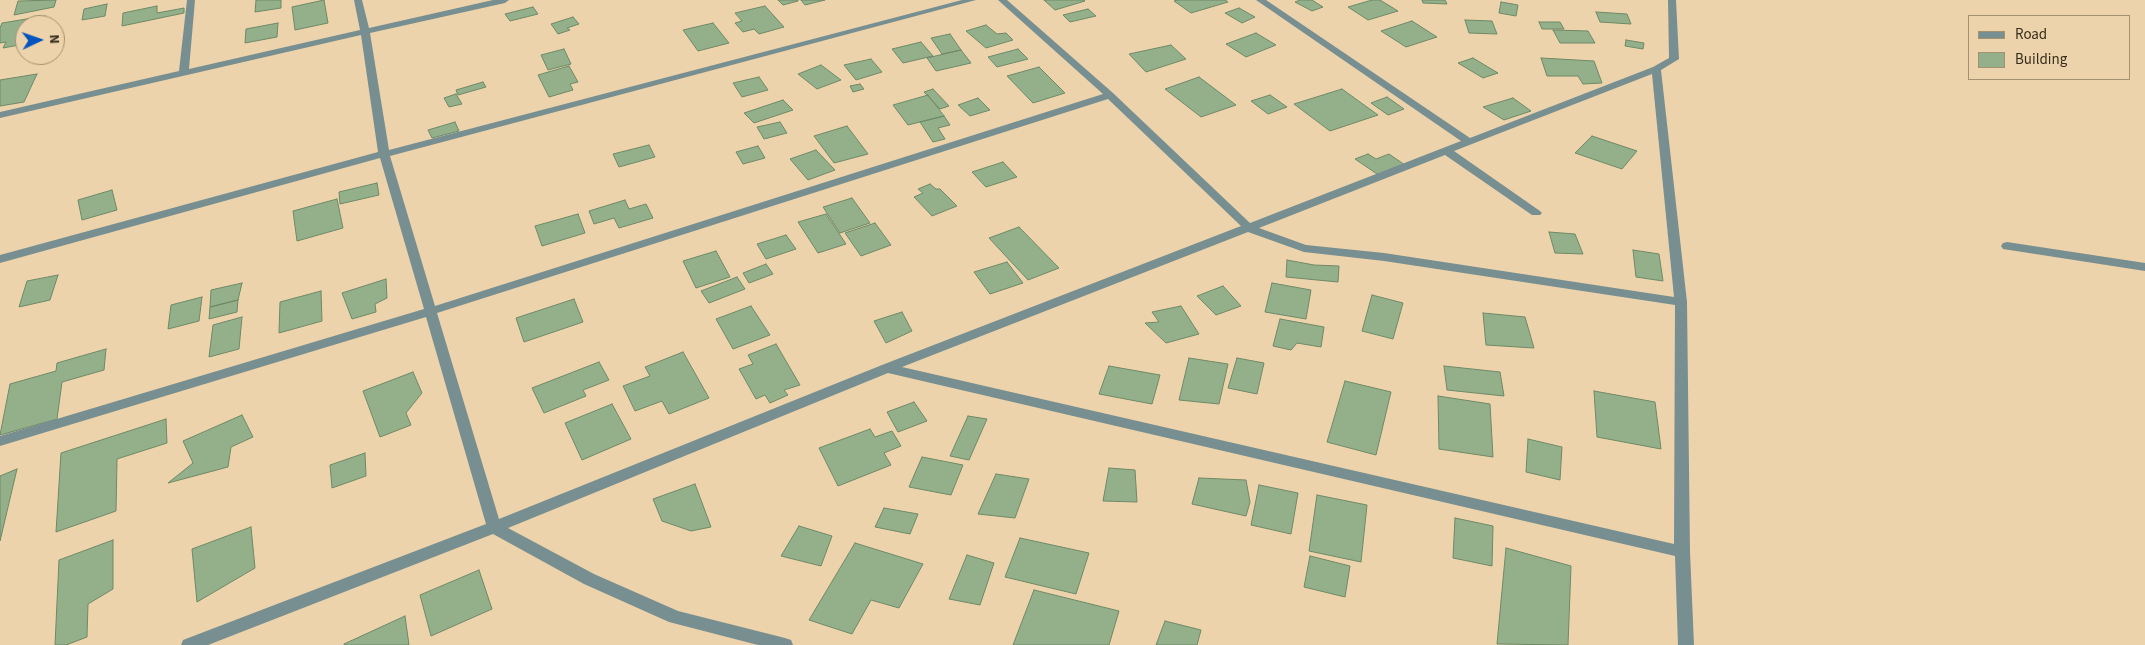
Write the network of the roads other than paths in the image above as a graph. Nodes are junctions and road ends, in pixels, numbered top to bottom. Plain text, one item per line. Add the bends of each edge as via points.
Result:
1 (191, 0) edge
2 (358, 0) edge
3 (505, 0) edge
4 (972, 0) edge
5 (1002, 0) edge
6 (1260, 0) edge
7 (1672, 0) edge
8 (365, 30) junction
9 (1656, 69) junction
10 (184, 72) junction
11 (1110, 95) junction
12 (0, 115) edge
13 (1468, 141) junction
14 (1447, 151) junction
15 (384, 154) junction
16 (1536, 213) dead end
17 (1249, 228) junction
18 (2006, 246) dead end
19 (0, 259) edge
20 (2145, 267) edge
21 (1681, 302) junction
22 (431, 311) junction
23 (887, 368) junction
24 (0, 441) edge
25 (494, 527) junction
26 (1682, 552) junction
27 (189, 645) edge
28 (785, 645) edge
29 (1686, 645) edge

1 - 10 street
2 - 8 street
3 - 8 street
4 - 15 street
5 - 11 street
6 - 13 street
7 - 9 street via 1674,59
8 - 10 street
8 - 15 street
9 - 13 street
9 - 21 street
10 - 12 street
11 - 17 street
11 - 22 street
13 - 14 street
14 - 16 street
14 - 17 street
15 - 19 street
15 - 22 street
17 - 21 street via 1304,248
17 - 23 street
18 - 20 street
21 - 26 street
22 - 24 street
22 - 25 street
23 - 25 street
23 - 26 street
25 - 27 street
25 - 28 street via 589,579 675,617
26 - 29 street

